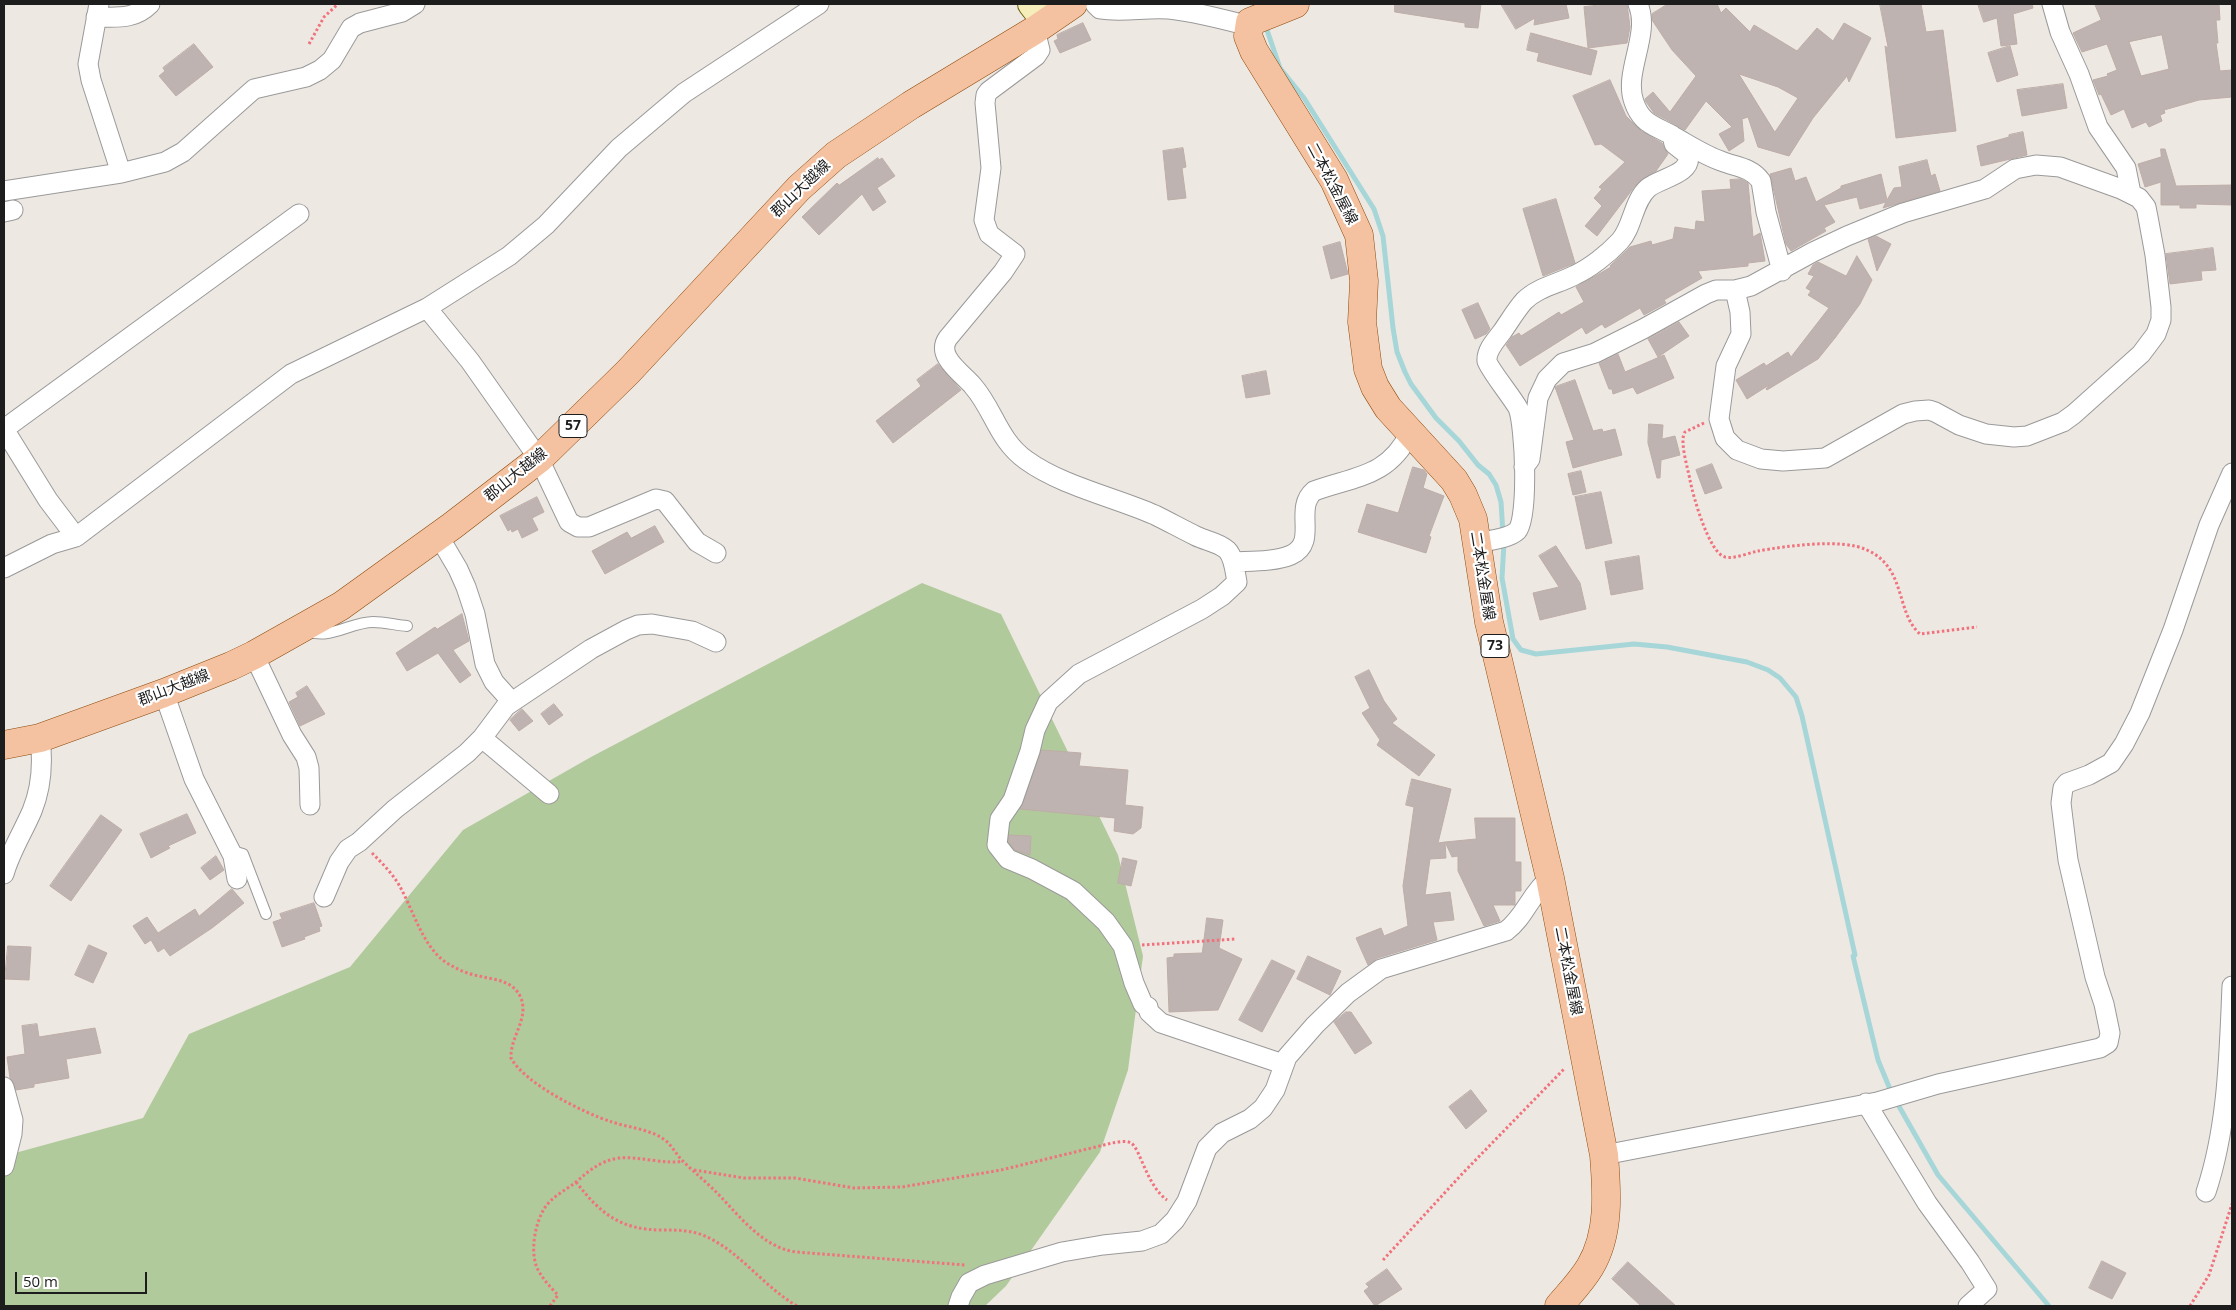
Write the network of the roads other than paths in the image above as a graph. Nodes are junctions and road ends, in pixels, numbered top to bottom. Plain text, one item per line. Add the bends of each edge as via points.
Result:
1 (150, 4) edge
2 (415, 4) edge
3 (819, 4) edge
4 (1073, 4) edge
5 (1095, 4) edge
6 (1295, 4) edge
7 (1638, 4) edge
8 (2052, 4) edge
9 (97, 10) edge
10 (1037, 19) edge
11 (1249, 26) junction
12 (1672, 135) junction
13 (121, 173) junction
14 (4, 191) edge
15 (2130, 193) junction
16 (299, 214) dead end
17 (1782, 271) junction
18 (1735, 290) junction
19 (426, 308) junction
20 (4, 429) edge
21 (1410, 433) junction
22 (539, 459) junction
23 (1524, 467) junction
24 (2232, 473) edge
25 (438, 535) junction
26 (76, 537) junction
27 (1478, 544) junction
28 (716, 554) dead end
29 (1233, 562) junction
30 (4, 568) edge
31 (408, 626) dead end
32 (301, 628) junction
33 (716, 642) dead end
34 (254, 655) junction
35 (164, 693) junction
36 (512, 702) junction
37 (40, 738) junction
38 (482, 738) junction
39 (4, 745) edge
40 (550, 794) dead end
41 (310, 804) dead end
42 (230, 850) junction
43 (4, 874) edge
44 (1550, 878) junction
45 (237, 879) dead end
46 (324, 897) dead end
47 (266, 914) dead end
48 (2232, 986) edge
49 (1283, 1064) junction
50 (4, 1087) edge
51 (1866, 1103) junction
52 (1604, 1155) junction
53 (4, 1166) edge
54 (2206, 1192) dead end
55 (958, 1306) edge
56 (1559, 1306) edge
57 (1968, 1306) edge

1 - 9 street via 136,15 125,18
2 - 13 street via 402,12 351,28 332,60 320,70 306,77 254,89 184,152 165,162
3 - 19 street via 684,93 619,148 546,225 509,256
4 - 10 main road, 郡山大越線 / 57
5 - 11 street via 1100,9 1119,12 1169,10
6 - 11 main road via 1250,22
7 - 12 street via 1642,16 1632,87 1634,102 1644,120
8 - 15 street via 2098,127 2126,168
9 - 13 street via 88,64
10 - 22 main road, 郡山大越線 / 57 via 836,155 799,188 628,372
10 - 29 street via 1040,50 989,91 984,103 991,168 984,220 989,234 1015,254 943,345 944,355 975,388 1002,437 1025,460 1219,544 1228,550
11 - 21 main road, 二本松金屋線 / 73 via 1248,36 1254,51 1334,180 1358,235 1364,281 1362,322 1368,369 1388,408
12 - 17 street via 1721,161 1750,170 1758,177
12 - 23 street via 1674,144 1688,154 1687,165 1646,191 1620,240 1609,250 1576,275 1548,286 1524,301 1488,352 1487,363 1518,408
13 - 14 street
15 - 17 street via 2060,167 2026,166 2006,174 1980,191 1875,223 1813,252
15 - 18 street via 2146,207 2160,296 2159,329 2141,354 2074,414 2028,436 1996,436 1959,425 1935,412 1915,410 1825,458 1803,461 1761,459 1745,454 1729,445 1719,419 1726,366 1741,334
16 - 20 street
17 - 18 street
18 - 23 street via 1711,292 1595,353 1559,366 1538,398 1530,459
19 - 22 street via 470,361
19 - 26 street via 290,374
20 - 26 street via 48,500
21 - 27 main road, 二本松金屋線 / 73 via 1454,480 1473,518
21 - 29 street via 1402,450 1390,461 1364,476 1307,497 1304,512 1306,531 1299,550 1290,556
22 - 25 main road, 郡山大越線 / 57
22 - 28 street via 569,522 574,525 589,527 656,499 665,500 697,542
23 - 27 street via 1525,501 1521,526 1512,534
24 - 51 street via 2209,525 2140,713 2124,744 2110,763 2063,788 2061,803 2068,860 2104,1004 2110,1033 2108,1043 2100,1048
25 - 32 main road, 郡山大越線 / 57 via 341,606
25 - 36 street via 466,587 485,664 494,682
26 - 30 street via 52,544
27 - 44 main road, 二本松金屋線 / 73 via 1489,622
29 - 49 street via 1237,582 1222,596 1079,674 1048,702 1035,730 1013,800 1000,819 997,845 1008,859 1073,891 1106,922 1123,946 1143,1004 1162,1023
31 - 32 lane via 371,622 316,634
32 - 34 main road, 郡山大越線 / 57
33 - 36 street via 675,626 638,625 591,649
34 - 35 main road, 郡山大越線 / 57
34 - 41 street via 306,757
35 - 37 main road, 郡山大越線 / 57
35 - 42 street via 194,779
36 - 38 street
37 - 39 main road, 郡山大越線 / 57
37 - 43 street via 42,767 36,799
38 - 40 street
38 - 46 street via 348,849
42 - 45 street
42 - 47 lane via 243,854
44 - 49 street via 1539,887 1520,917 1506,931 1373,974 1315,1025
44 - 52 main road, 二本松金屋線 / 73
48 - 54 street via 2228,1083 2214,1170
49 - 55 street via 1275,1090 1263,1108 1217,1137 1207,1148 1182,1210 1168,1227 1150,1239 1073,1249 995,1272 969,1283
50 - 53 street via 13,1120
51 - 52 street
51 - 57 street via 1926,1203 1986,1289
52 - 56 main road, 二本松金屋線 / 73 via 1607,1190 1600,1244 1591,1266

